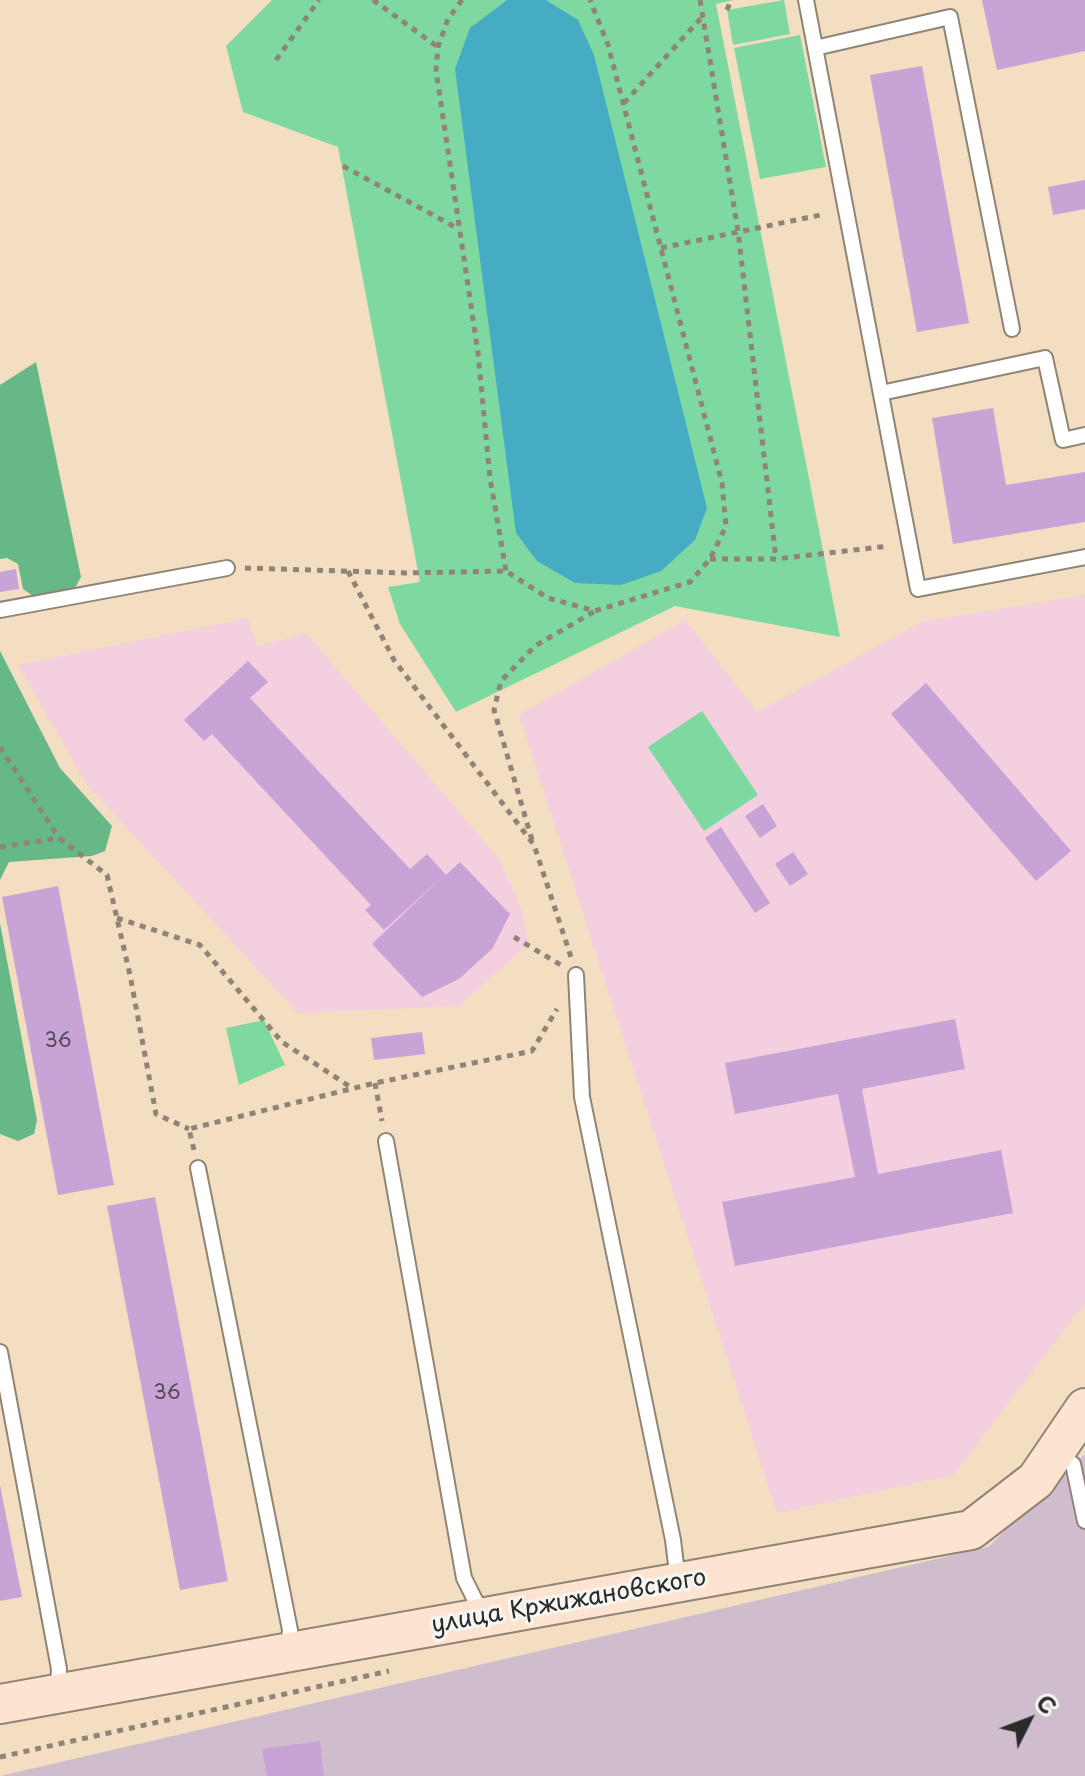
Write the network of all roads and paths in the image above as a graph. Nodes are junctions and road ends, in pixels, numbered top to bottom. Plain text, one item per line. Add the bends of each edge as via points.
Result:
1 (319, 0) edge
2 (373, 0) edge
3 (462, 0) edge
4 (590, 0) edge
5 (700, 0) edge
6 (731, 0) edge
7 (806, 0) edge
8 (947, 0) edge
9 (727, 10) dead end
10 (703, 16) junction
11 (950, 17) junction
12 (438, 47) junction
13 (815, 48) junction
14 (276, 60) dead end
15 (624, 104) junction
16 (343, 166) dead end
17 (846, 210) junction
18 (457, 228) junction
19 (738, 231) junction
20 (661, 248) junction
21 (1012, 329) dead end
22 (881, 393) junction
23 (1085, 435) edge
24 (909, 543) junction
25 (1085, 557) edge
26 (710, 559) junction
27 (776, 559) junction
28 (227, 568) joint
29 (348, 570) junction
30 (506, 571) junction
31 (0, 610) edge
32 (595, 611) junction
33 (0, 747) edge
34 (59, 838) junction
35 (534, 845) junction
36 (0, 847) edge
37 (117, 918) junction
38 (514, 937) dead end
39 (576, 975) junction
40 (375, 1083) junction
41 (353, 1089) junction
42 (189, 1129) junction
43 (386, 1141) joint
44 (198, 1168) joint
45 (0, 1352) edge
46 (1085, 1408) edge
47 (1055, 1454) junction
48 (1085, 1521) edge
49 (678, 1582) junction
50 (477, 1619) junction
51 (287, 1653) junction
52 (57, 1694) junction
53 (0, 1704) edge

1 - 14 path
2 - 12 path
3 - 12 path
4 - 15 path
5 - 10 path
6 - 9 path
7 - 13 lane
8 - 11 lane
10 - 15 path
10 - 19 path
11 - 13 lane
11 - 21 lane
12 - 18 path via 436,70
13 - 17 lane
15 - 20 path
16 - 18 path
17 - 19 path
17 - 22 lane
18 - 30 path
19 - 20 path
19 - 27 path
20 - 26 path via 722,483 726,526
22 - 23 lane via 1045,358 1063,440
22 - 24 lane
24 - 25 lane via 918,589
24 - 27 path
26 - 27 path
26 - 32 path via 690,582
28 - 29 path
28 - 31 lane
29 - 30 path
29 - 35 path via 394,660
30 - 32 path via 548,598
32 - 35 path via 535,646 501,681 494,710
33 - 34 path
34 - 36 path
34 - 37 path via 107,875
35 - 39 path
37 - 41 path via 200,945 282,1042
37 - 42 path via 156,1114
38 - 39 path
39 - 40 path via 532,1051
39 - 49 lane via 582,1097
40 - 41 path
40 - 43 path
41 - 42 path
42 - 44 path
43 - 50 lane via 464,1578 476,1602
44 - 51 lane via 290,1630
45 - 52 lane via 59,1669
46 - 47 street, улица Кржижановского
47 - 48 lane via 1073,1464
47 - 49 street, улица Кржижановского via 1036,1480 971,1530
49 - 50 street, улица Кржижановского
50 - 51 street, улица Кржижановского
51 - 52 street, улица Кржижановского
52 - 53 street, улица Кржижановского

